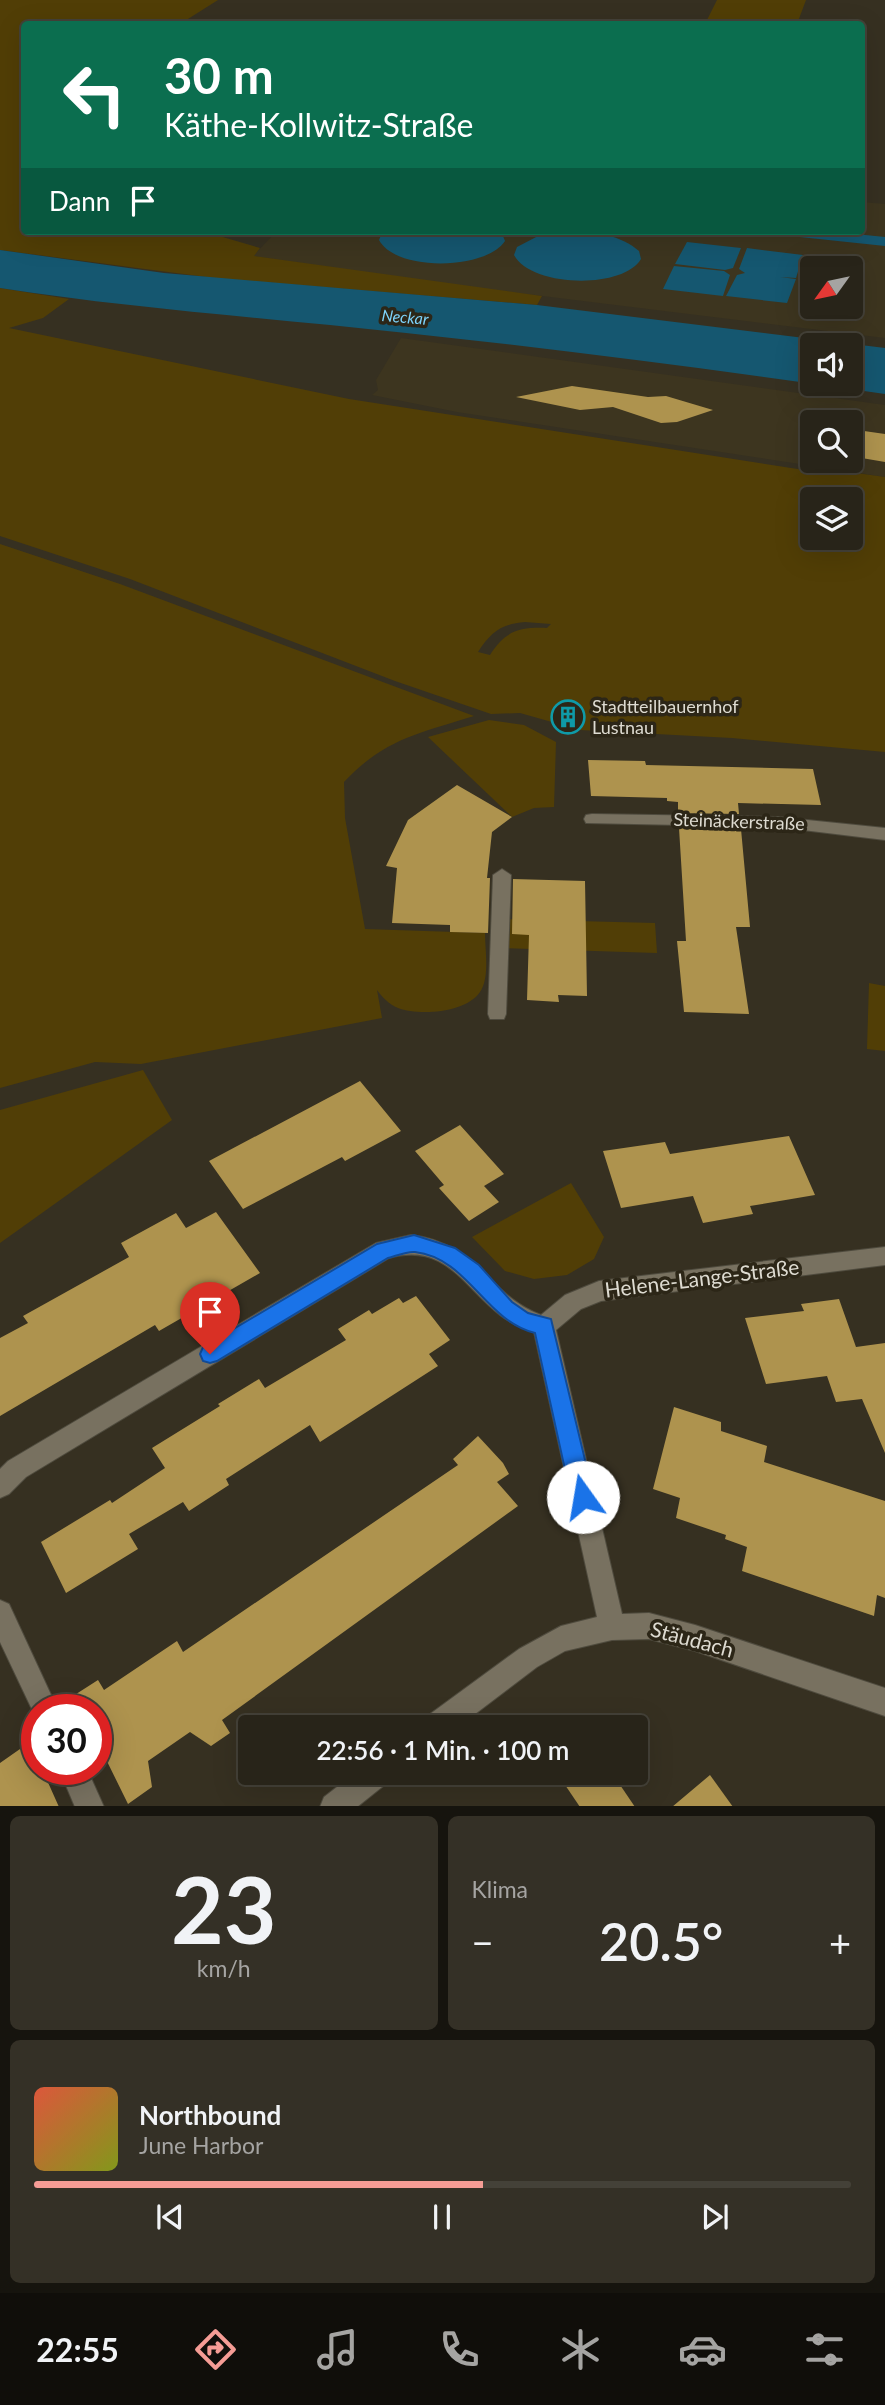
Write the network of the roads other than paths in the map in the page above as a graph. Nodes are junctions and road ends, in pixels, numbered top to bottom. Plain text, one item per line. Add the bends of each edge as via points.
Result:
1 (592, 820) dead end
2 (885, 834) edge
3 (502, 875) dead end
4 (497, 1014) dead end
5 (885, 1256) edge
6 (544, 1326) junction
7 (0, 1486) edge
8 (0, 1613) edge
9 (612, 1627) junction
10 (38, 1694) edge
11 (885, 1702) edge
12 (452, 1715) edge
13 (80, 1785) edge
14 (362, 1785) edge
15 (90, 1806) edge
16 (335, 1806) edge

1 - 2 street, Steinäckerstraße via 764,821
3 - 4 street
5 - 6 street, Helene-Lange-Straße via 599,1291 573,1302
6 - 7 street via 523,1321 505,1308 448,1254 414,1244 384,1250 17,1469
6 - 9 street
8 - 10 street
9 - 11 street, Stäudach via 649,1626 683,1635
9 - 12 street, Stäudach via 561,1639
13 - 15 street
14 - 16 street

